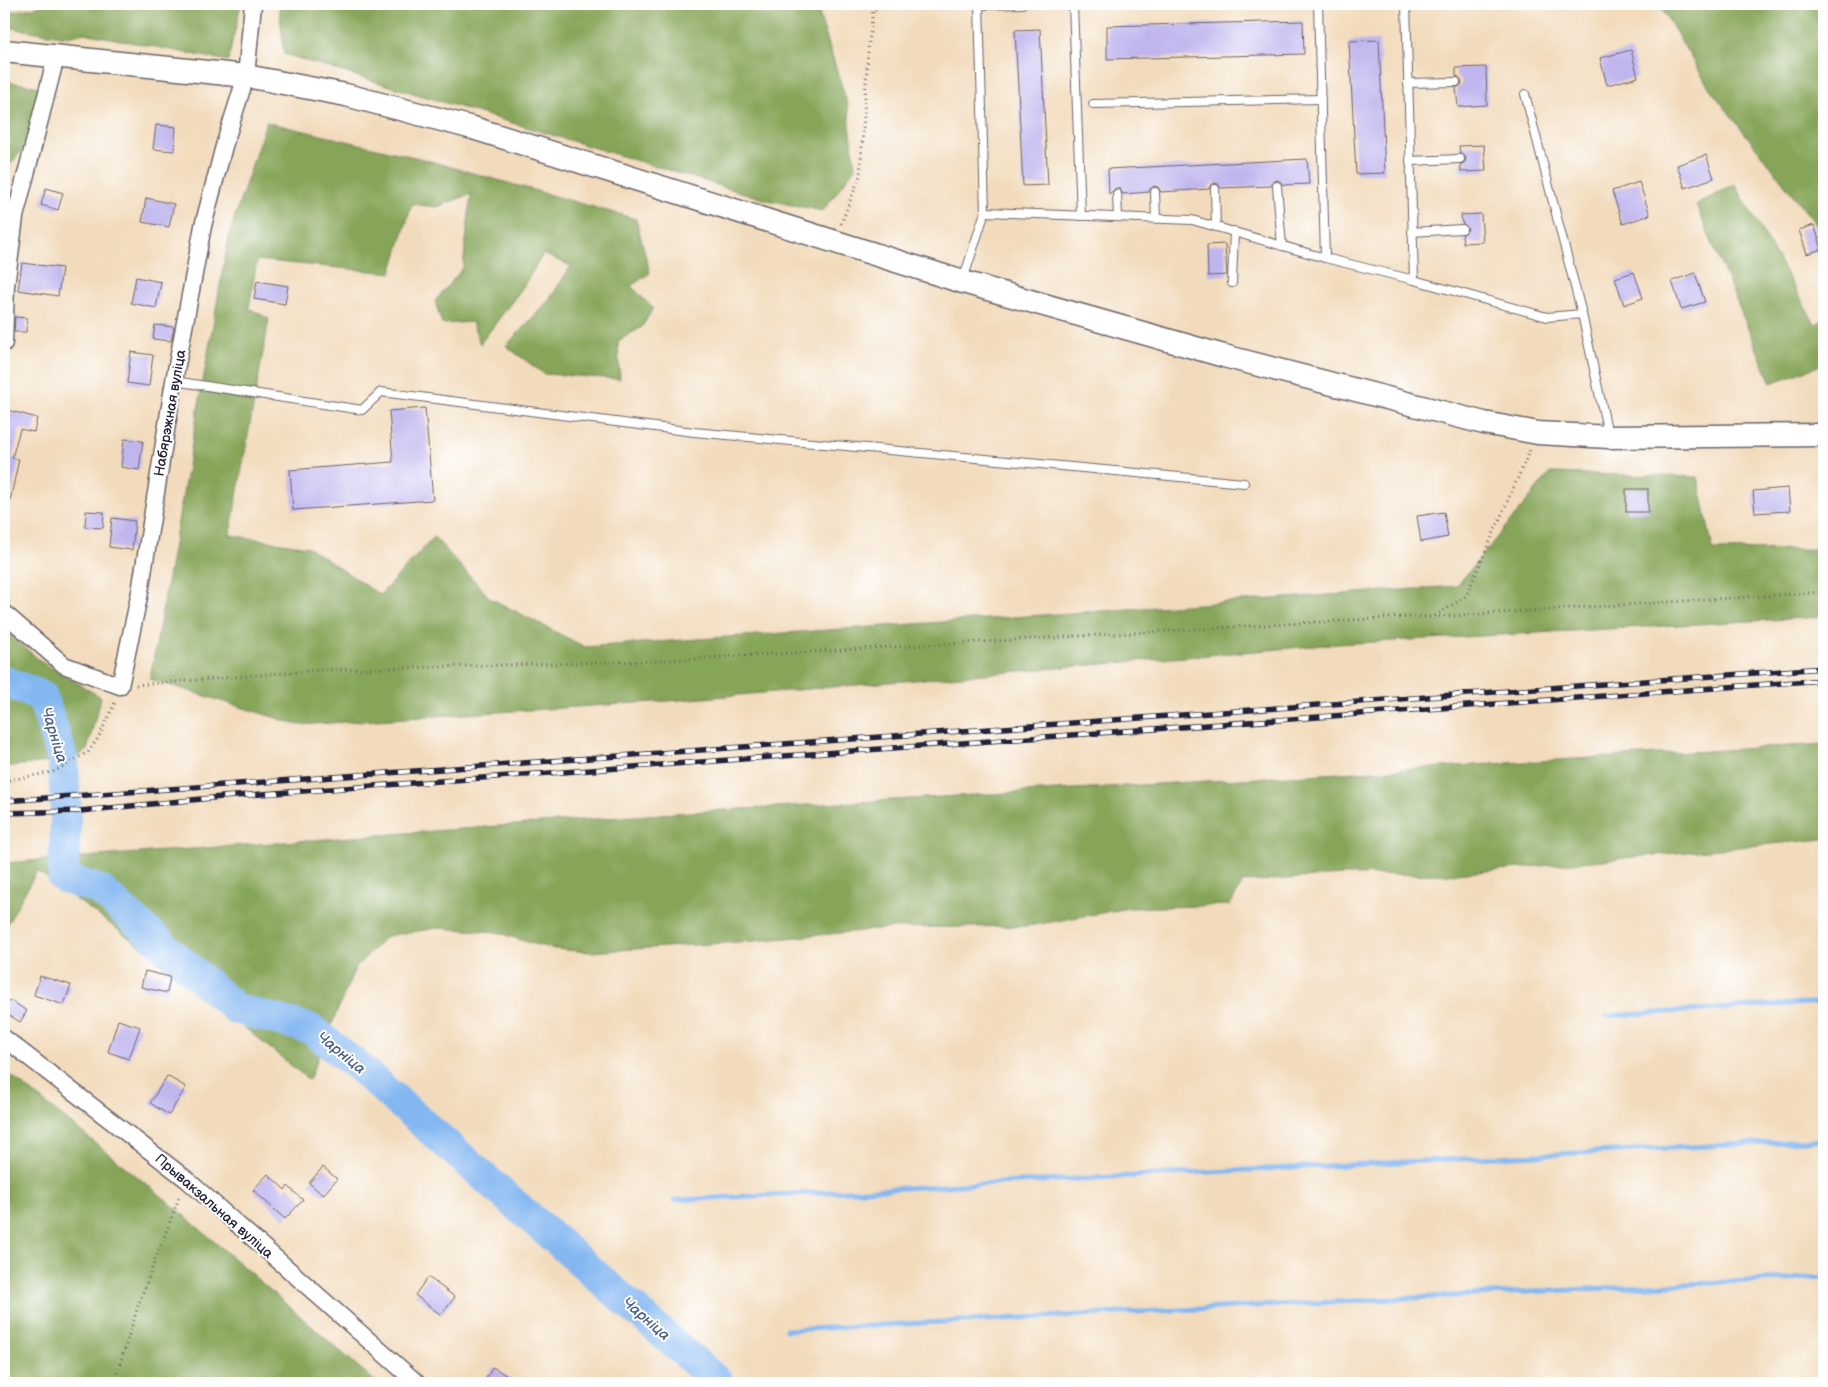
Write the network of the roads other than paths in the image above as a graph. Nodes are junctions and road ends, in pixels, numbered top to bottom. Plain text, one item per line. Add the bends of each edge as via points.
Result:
1 (254, 4) edge
2 (1022, 4) edge
3 (1073, 4) edge
4 (1318, 4) edge
5 (1406, 4) edge
6 (4, 51) edge
7 (56, 57) junction
8 (246, 76) junction
9 (1456, 82) dead end
10 (1408, 83) junction
11 (1525, 94) dead end
12 (1321, 99) junction
13 (1093, 104) dead end
14 (1460, 159) dead end
15 (1410, 161) junction
16 (1278, 186) dead end
17 (1215, 189) dead end
18 (1155, 192) dead end
19 (1117, 194) dead end
20 (985, 212) junction
21 (1081, 216) junction
22 (1118, 217) junction
23 (1156, 219) junction
24 (1216, 226) junction
25 (1462, 229) dead end
26 (1234, 231) junction
27 (1412, 232) junction
28 (1282, 246) junction
29 (1325, 258) junction
30 (1414, 280) junction
31 (962, 282) junction
32 (1232, 283) dead end
33 (1582, 314) junction
34 (4, 344) edge
35 (174, 381) junction
36 (1824, 435) edge
37 (1609, 437) junction
38 (1244, 483) dead end
39 (4, 613) edge
40 (4, 1038) edge
41 (417, 1383) edge

1 - 8 street, Набярэжная вуліца
2 - 20 lane via 978,5
3 - 21 lane
4 - 12 lane
5 - 10 lane
6 - 7 street
7 - 8 street
7 - 34 street via 15,216 6,286
8 - 31 street via 346,95 473,128
8 - 35 street, Набярэжная вуліца via 203,226
9 - 10 lane
10 - 15 lane
11 - 33 lane
12 - 13 lane
12 - 29 lane
14 - 15 lane
15 - 27 lane
16 - 28 lane
17 - 24 lane
18 - 23 lane
19 - 22 lane
20 - 21 lane
20 - 31 lane
21 - 22 lane
22 - 23 lane
23 - 24 lane via 1192,220
24 - 26 lane
25 - 27 lane
26 - 28 lane
26 - 32 lane
27 - 30 lane
28 - 29 lane
29 - 30 lane
30 - 33 lane via 1547,317
31 - 37 street via 1224,356 1484,423 1538,434
33 - 37 lane
35 - 38 lane via 362,410 381,392 694,432
35 - 39 street, Набярэжная вуліца via 140,592 120,686 64,665
36 - 37 street
40 - 41 street, Прывакзальная вуліца via 186,1179

